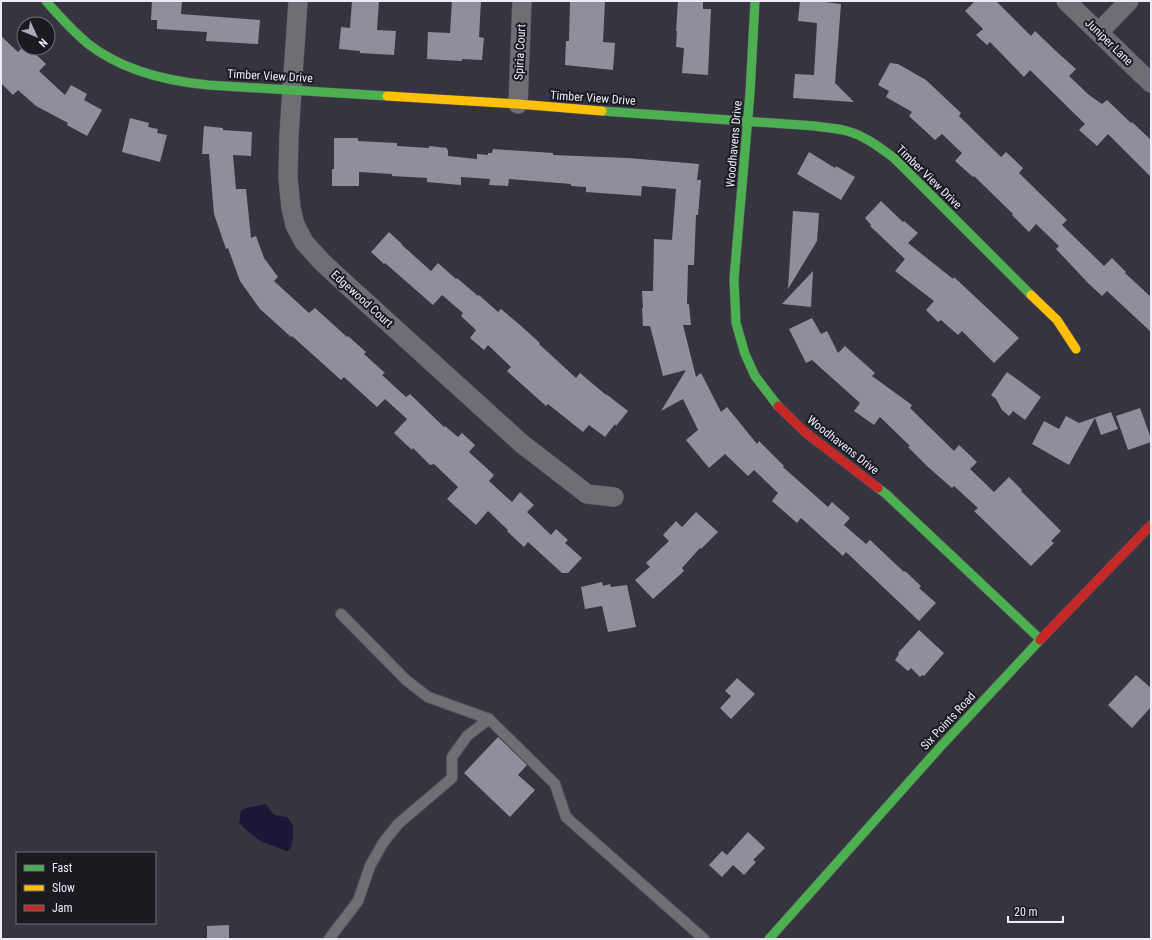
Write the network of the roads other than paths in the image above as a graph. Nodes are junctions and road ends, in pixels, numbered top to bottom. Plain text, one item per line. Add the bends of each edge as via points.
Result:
1 (46, 1) edge
2 (298, 1) edge
3 (522, 1) edge
4 (756, 1) edge
5 (1066, 1) edge
6 (1129, 1) edge
7 (1099, 32) junction
8 (1151, 83) edge
9 (292, 90) junction
10 (518, 104) junction
11 (747, 121) junction
12 (1076, 349) dead end
13 (614, 497) dead end
14 (1151, 525) edge
15 (341, 614) dead end
16 (1040, 639) junction
17 (489, 720) junction
18 (329, 939) edge
19 (704, 939) edge
20 (769, 939) edge

1 - 9 street, Timber View Drive via 77,34 99,51 136,70 184,82
2 - 9 street, Edgewood Court
3 - 10 street, Spiria Court
4 - 11 street, Woodhavens Drive
5 - 7 street, Juniper Lane
6 - 7 street
7 - 8 street, Juniper Lane
9 - 10 street, Timber View Drive
9 - 13 street, Edgewood Court via 288,178 291,208 304,242 322,262 521,443 587,494
10 - 11 street, Timber View Drive
11 - 12 street, Timber View Drive via 815,126 846,132 870,141 894,158 1057,320
11 - 16 street, Woodhavens Drive via 734,279 736,323 745,354 756,376 780,408 806,433 886,494
14 - 16 street, Six Points Road
15 - 17 lane via 406,680 428,697
16 - 20 street, Six Points Road
17 - 18 lane via 468,736 452,757 452,778 398,824 383,843 370,866 358,901
17 - 19 lane via 556,784 566,817

